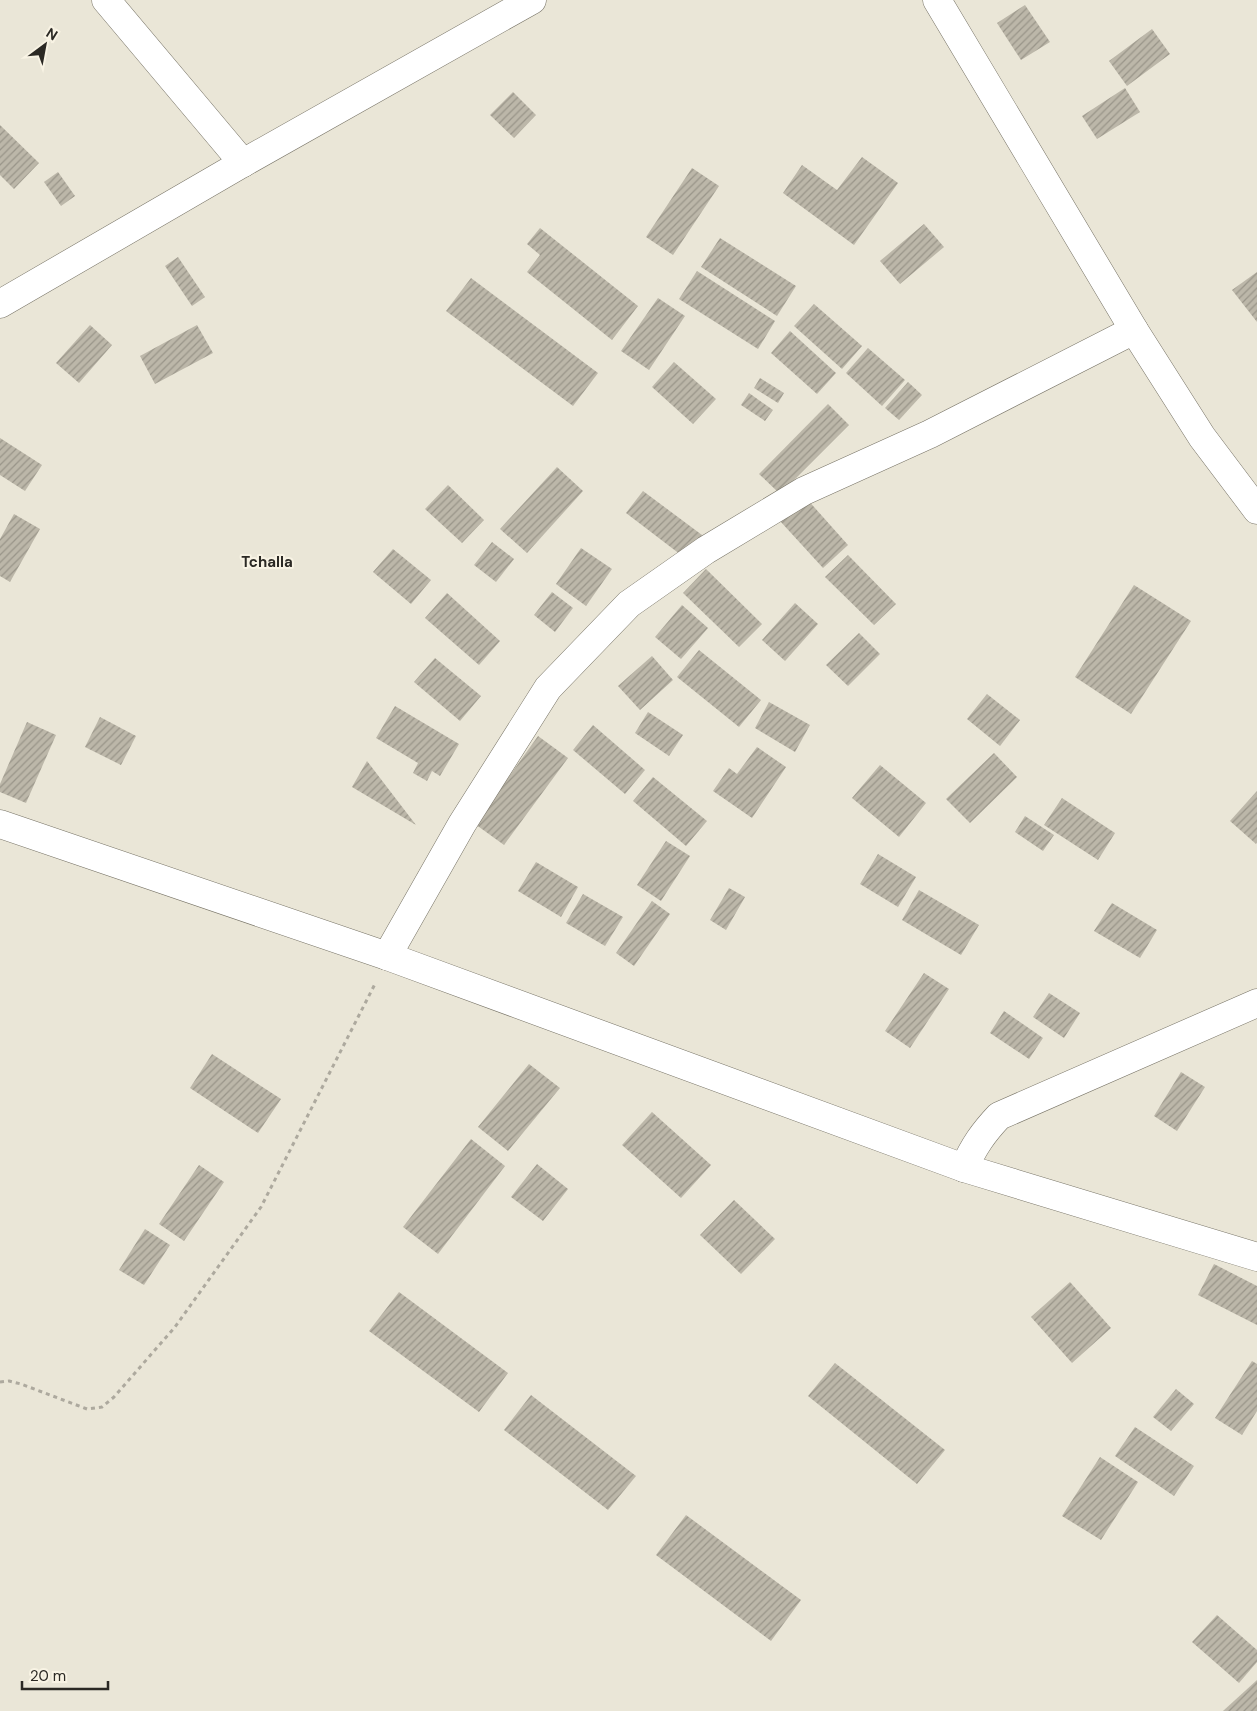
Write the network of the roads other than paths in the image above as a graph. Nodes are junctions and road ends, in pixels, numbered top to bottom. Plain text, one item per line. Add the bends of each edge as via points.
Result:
1 (106, 0) edge
2 (532, 0) edge
3 (937, 0) edge
4 (243, 162) junction
5 (0, 304) edge
6 (1134, 330) junction
7 (1257, 510) edge
8 (0, 824) edge
9 (387, 956) junction
10 (1257, 1003) edge
11 (964, 1168) junction
12 (1257, 1257) edge

1 - 4 street
2 - 4 street
3 - 6 street
4 - 5 street
6 - 7 street via 1202,437
6 - 9 street via 930,434 804,492 706,550 629,604 548,688 462,824
8 - 9 street
9 - 11 street
10 - 11 street via 1000,1116 984,1132
11 - 12 street

